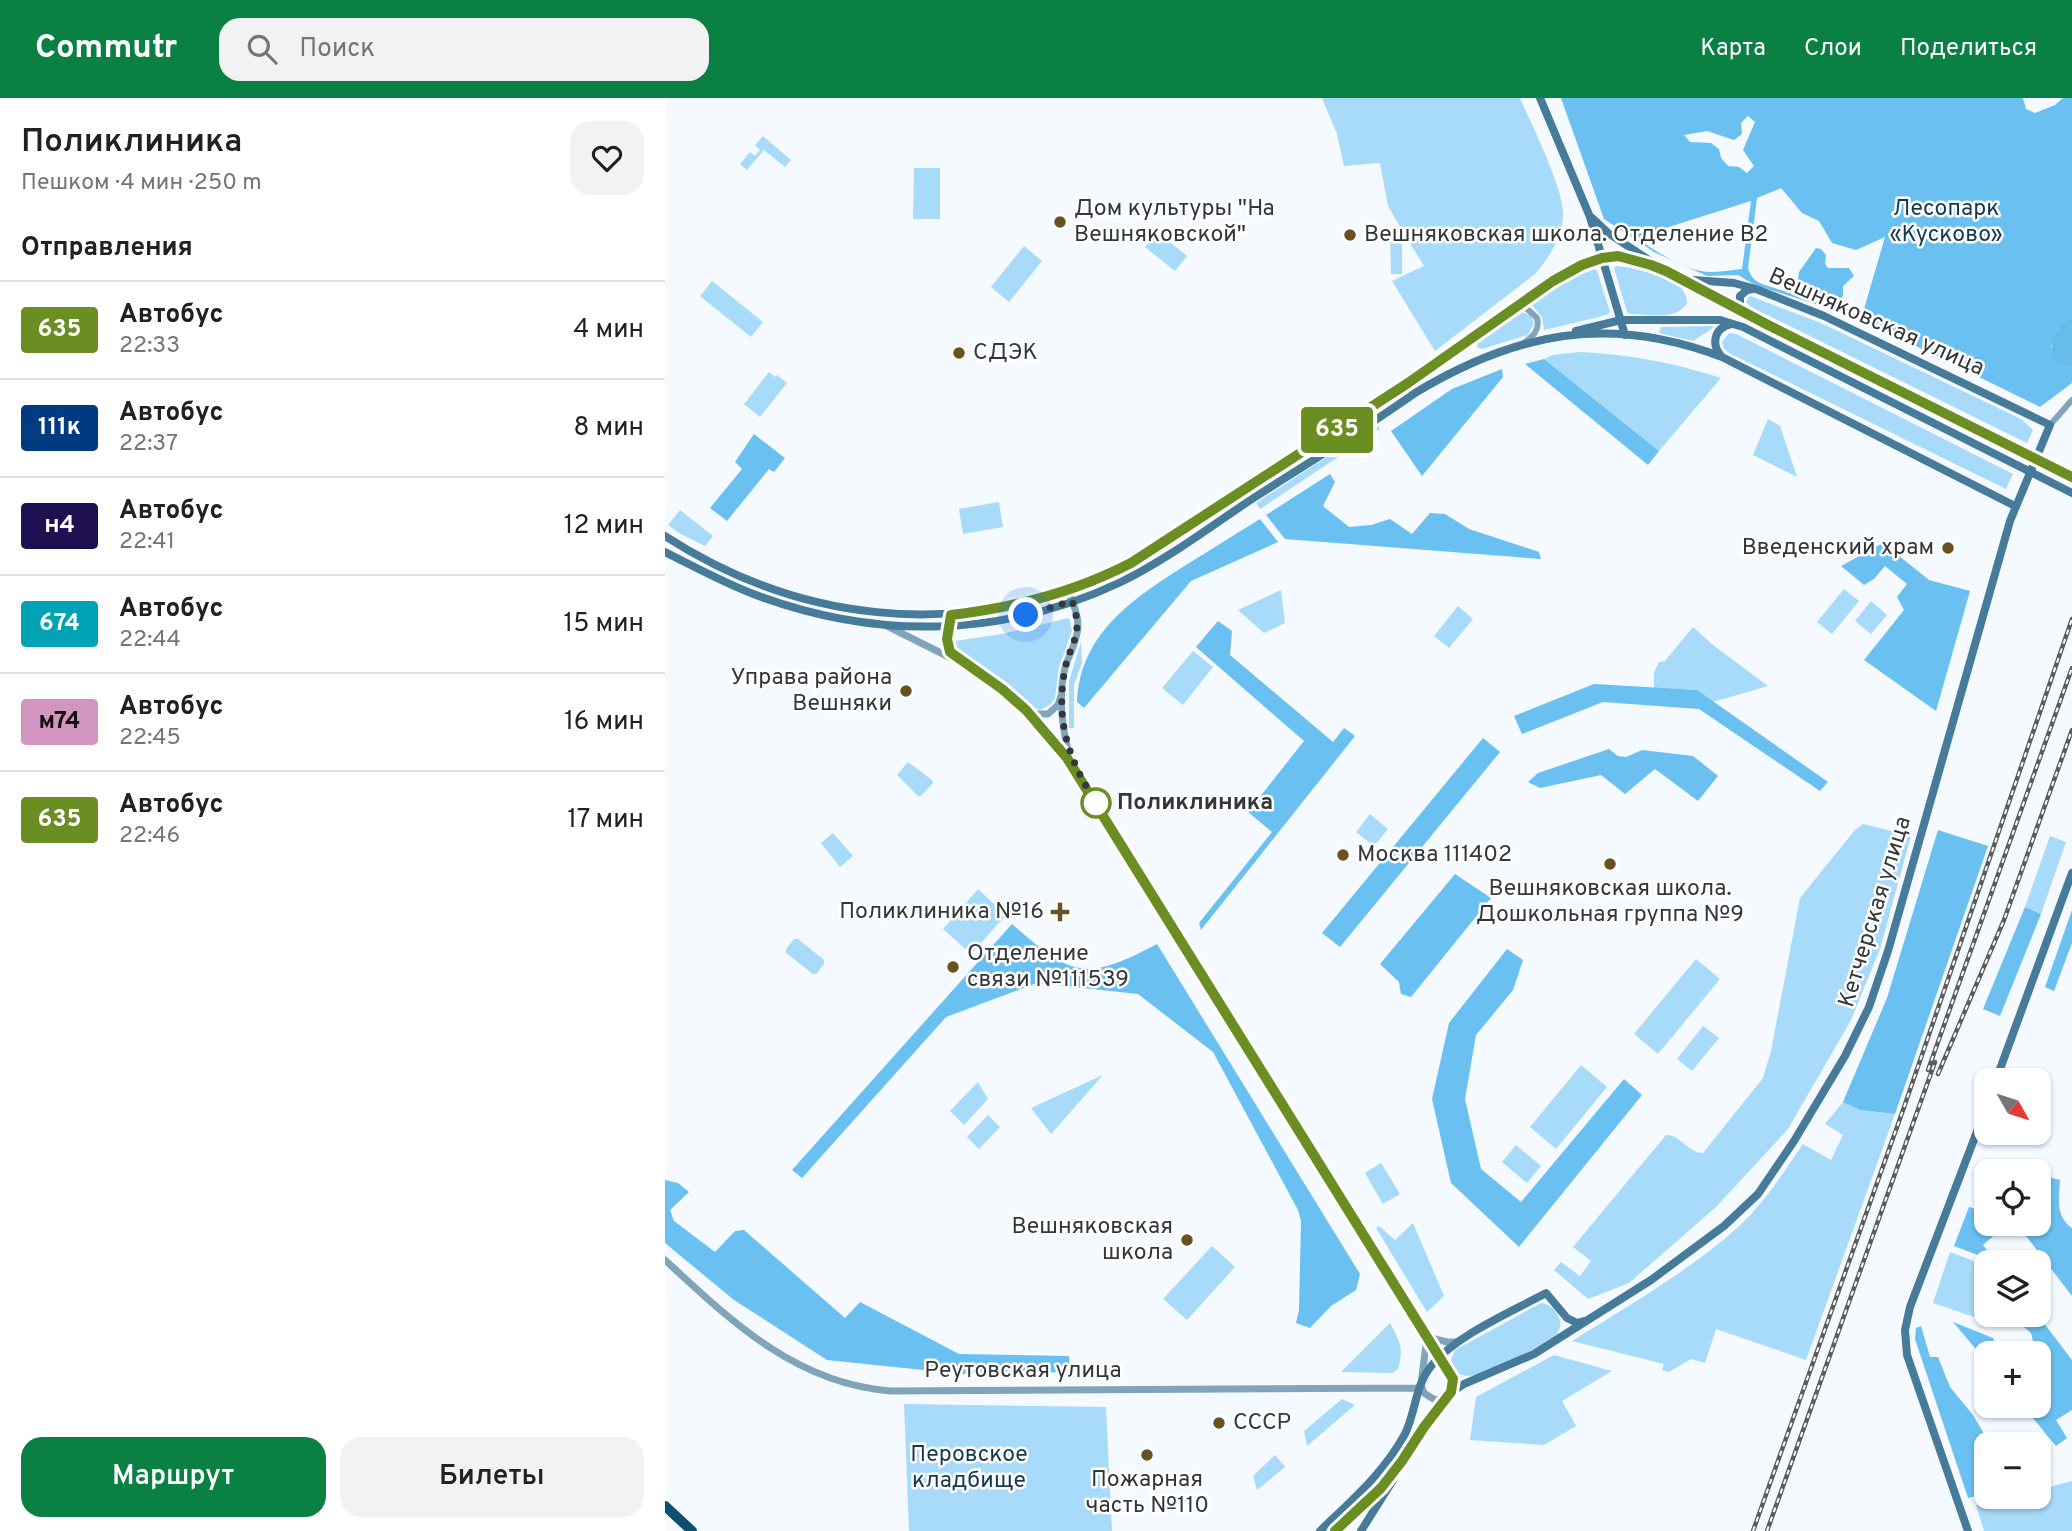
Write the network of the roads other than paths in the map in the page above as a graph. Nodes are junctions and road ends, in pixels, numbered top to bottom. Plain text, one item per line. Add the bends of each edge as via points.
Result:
1 (1540, 98) edge
2 (1590, 217) junction
3 (1602, 258) junction
4 (1666, 271) junction
5 (1680, 279) junction
6 (1756, 289) junction
7 (1508, 311) junction
8 (1621, 320) junction
9 (1738, 325) junction
10 (1768, 325) junction
11 (1625, 335) junction
12 (1560, 336) junction
13 (1523, 343) junction
14 (1718, 355) junction
15 (2072, 400) edge
16 (2050, 425) junction
17 (2072, 477) edge
18 (2072, 493) edge
19 (2015, 506) junction
20 (1193, 523) junction
21 (1200, 533) junction
22 (665, 536) edge
23 (665, 552) edge
24 (1067, 589) junction
25 (1072, 601) junction
26 (951, 615) junction
27 (885, 625) junction
28 (949, 627) junction
29 (957, 659) junction
30 (1062, 692) junction
31 (1026, 710) junction
32 (1077, 773) junction
33 (2072, 873) edge
34 (2000, 1068) edge
35 (1974, 1139) edge
36 (665, 1260) edge
37 (1564, 1315) junction
38 (1593, 1317) junction
39 (1427, 1337) junction
40 (1560, 1338) junction
41 (1460, 1341) junction
42 (1440, 1356) junction
43 (1451, 1376) junction
44 (1422, 1382) junction
45 (1448, 1395) junction
46 (1402, 1461) junction
47 (665, 1506) edge
48 (692, 1531) edge
49 (1320, 1531) edge
50 (1335, 1531) edge
51 (1361, 1531) edge
52 (1968, 1531) edge

1 - 2 main road
2 - 3 main road
2 - 4 main road
3 - 4 main road, Вешняковская улица via 1627,258
3 - 7 main road, Вешняковская улица via 1570,271
3 - 8 main road
4 - 5 main road, Вешняковская улица
5 - 6 main road, Вешняковская улица
5 - 10 main road
6 - 10 main road via 1743,292 1740,305
6 - 16 main road, Вешняковская улица via 1824,316
7 - 13 street via 1525,307 1537,318 1535,334
7 - 20 main road, Вешняковская улица
8 - 9 main road via 1715,320
8 - 11 main road
8 - 12 main road
9 - 14 main road via 1725,325 1718,332
9 - 18 main road, bridge
10 - 17 main road, bridge
11 - 12 main road
11 - 14 main road
12 - 13 main road
13 - 21 main road via 1436,380
14 - 19 main road
15 - 16 street
16 - 19 main road, Кетчерская улица
19 - 38 main road, Кетчерская улица via 1888,951 1869,1007 1845,1056 1758,1194 1673,1266
20 - 21 street via 1192,531
20 - 24 main road, Вешняковская улица via 1123,566
21 - 25 main road via 1123,581
22 - 26 main road, Вешняковская улица via 741,576 805,598 900,616
23 - 27 main road via 773,601 820,615
24 - 25 street
24 - 26 main road, Вешняковская улица via 1003,608
25 - 28 main road via 998,622
25 - 30 street via 1078,631
26 - 28 street
27 - 28 main road
27 - 29 street
28 - 29 street via 947,645
29 - 31 street
30 - 31 street via 1058,705 1048,714 1037,716
30 - 32 street via 1066,742
31 - 32 street
32 - 39 street
33 - 34 main road
35 - 52 main road via 1905,1330 1910,1365
36 - 44 street, Реутовская улица via 729,1319 773,1351 819,1374 876,1389
37 - 38 main road via 1577,1323
37 - 40 main road via 1567,1326
37 - 41 main road via 1546,1293
38 - 40 main road, Кетчерская улица
39 - 41 street
39 - 42 street
39 - 44 street
40 - 45 main road, Кетчерская улица
41 - 42 main road
42 - 43 street
42 - 44 main road
43 - 44 street via 1438,1367
43 - 45 street via 1453,1386
44 - 45 street via 1432,1399
44 - 49 main road via 1410,1423 1393,1456
45 - 46 main road, Кетчерская улица
46 - 50 main road, Кетчерская улица
46 - 51 main road
47 - 48 highway

